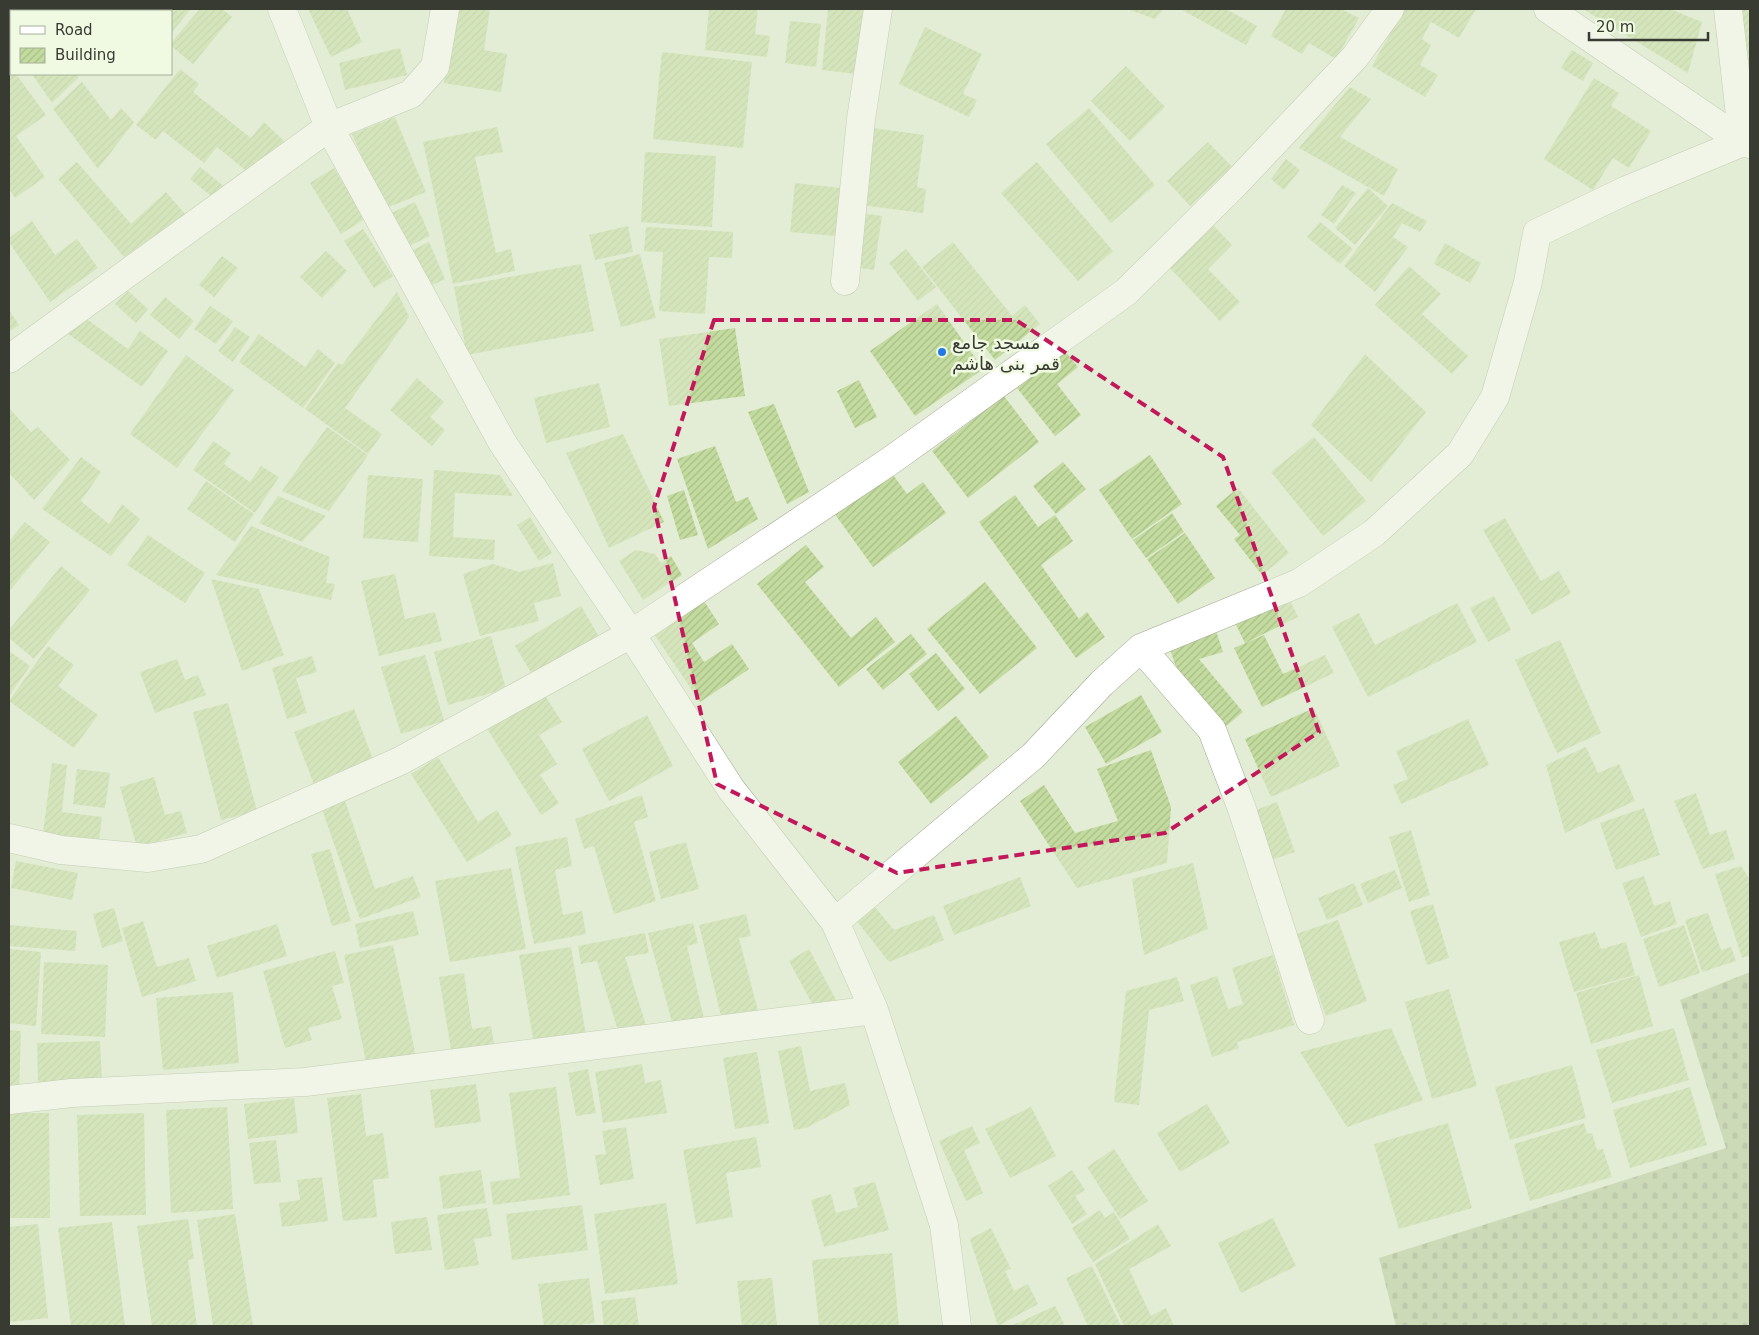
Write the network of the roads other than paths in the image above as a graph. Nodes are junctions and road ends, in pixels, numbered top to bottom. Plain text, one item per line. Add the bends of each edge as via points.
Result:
1 (282, 9) edge
2 (445, 9) edge
3 (878, 9) edge
4 (1390, 9) edge
5 (1548, 9) edge
6 (1728, 9) edge
7 (329, 127) junction
8 (1746, 143) edge
9 (845, 282) dead end
10 (9, 359) edge
11 (631, 634) junction
12 (1141, 648) junction
13 (9, 838) edge
14 (836, 922) junction
15 (874, 1010) junction
16 (1310, 1020) dead end
17 (9, 1100) edge
18 (957, 1326) edge

1 - 7 street
2 - 7 street via 435,67 411,94
3 - 9 street via 861,119
4 - 11 street via 1348,64 1235,184 1126,292 890,461
5 - 8 street
6 - 8 street
7 - 10 street
7 - 11 street via 502,442
8 - 12 street via 1627,190 1537,233 1528,282 1495,397 1460,454 1374,533 1299,583
11 - 13 street via 400,761 201,849 148,858 61,850
11 - 14 street via 732,789
12 - 14 street via 1102,682 1033,756
12 - 16 street via 1212,730 1242,809
14 - 15 street
15 - 17 street via 305,1082 72,1093
15 - 18 street via 944,1226

